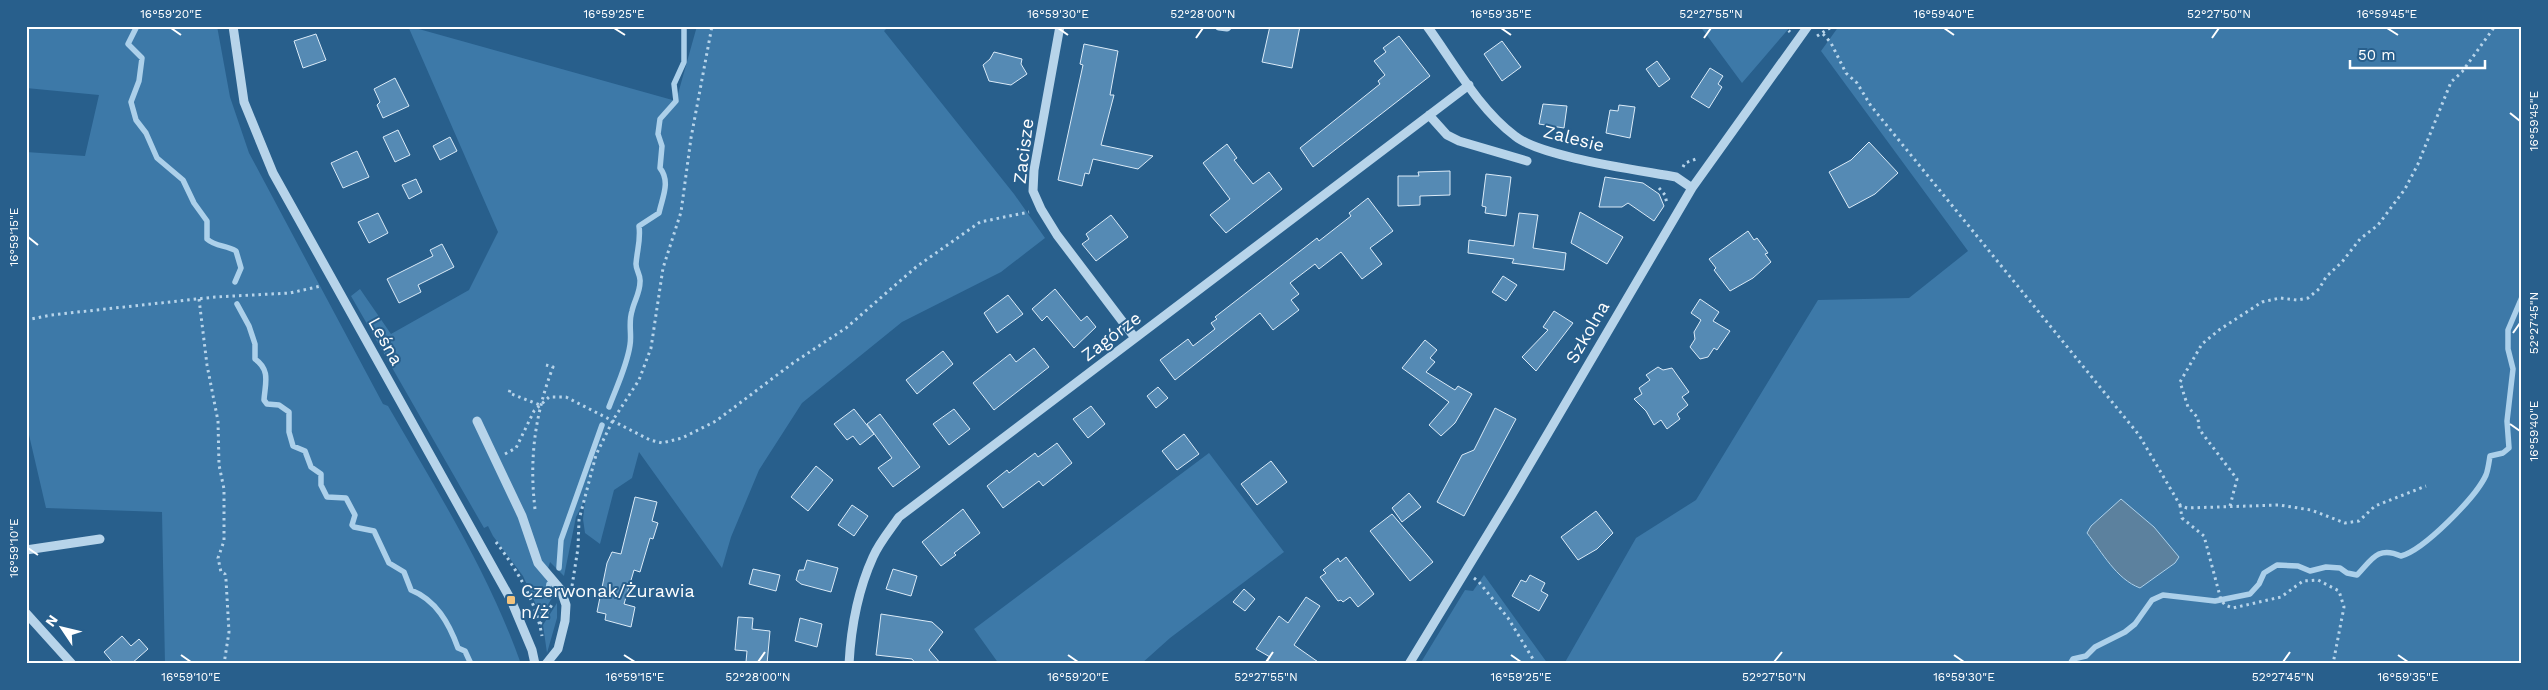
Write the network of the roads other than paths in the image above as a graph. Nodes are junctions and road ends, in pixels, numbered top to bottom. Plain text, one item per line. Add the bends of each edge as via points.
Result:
1 (233, 26) edge
2 (1060, 26) edge
3 (1428, 26) edge
4 (1808, 26) edge
5 (1469, 85) junction
6 (1429, 115) junction
7 (1527, 162) dead end
8 (1692, 188) junction
9 (1135, 338) junction
10 (477, 421) dead end
11 (100, 540) dead end
12 (26, 550) edge
13 (26, 613) edge
14 (72, 664) edge
15 (535, 664) edge
16 (546, 664) edge
17 (849, 664) edge
18 (1409, 664) edge

1 - 15 street, Leśna via 244,102 273,173 511,600
2 - 9 street, Zacisze via 1033,191 1057,235
3 - 5 street
4 - 8 street, Szkolna
5 - 6 street, Zagórze
5 - 8 street, Zalesie via 1495,118 1523,141 1544,150 1676,177
6 - 7 street via 1447,135 1459,141
6 - 9 street, Zagórze
8 - 18 street, Szkolna
9 - 17 street, Zagórze via 899,518 873,556 850,639
10 - 16 street via 522,516 538,563 561,590 566,605 558,649
11 - 12 street
13 - 14 street

